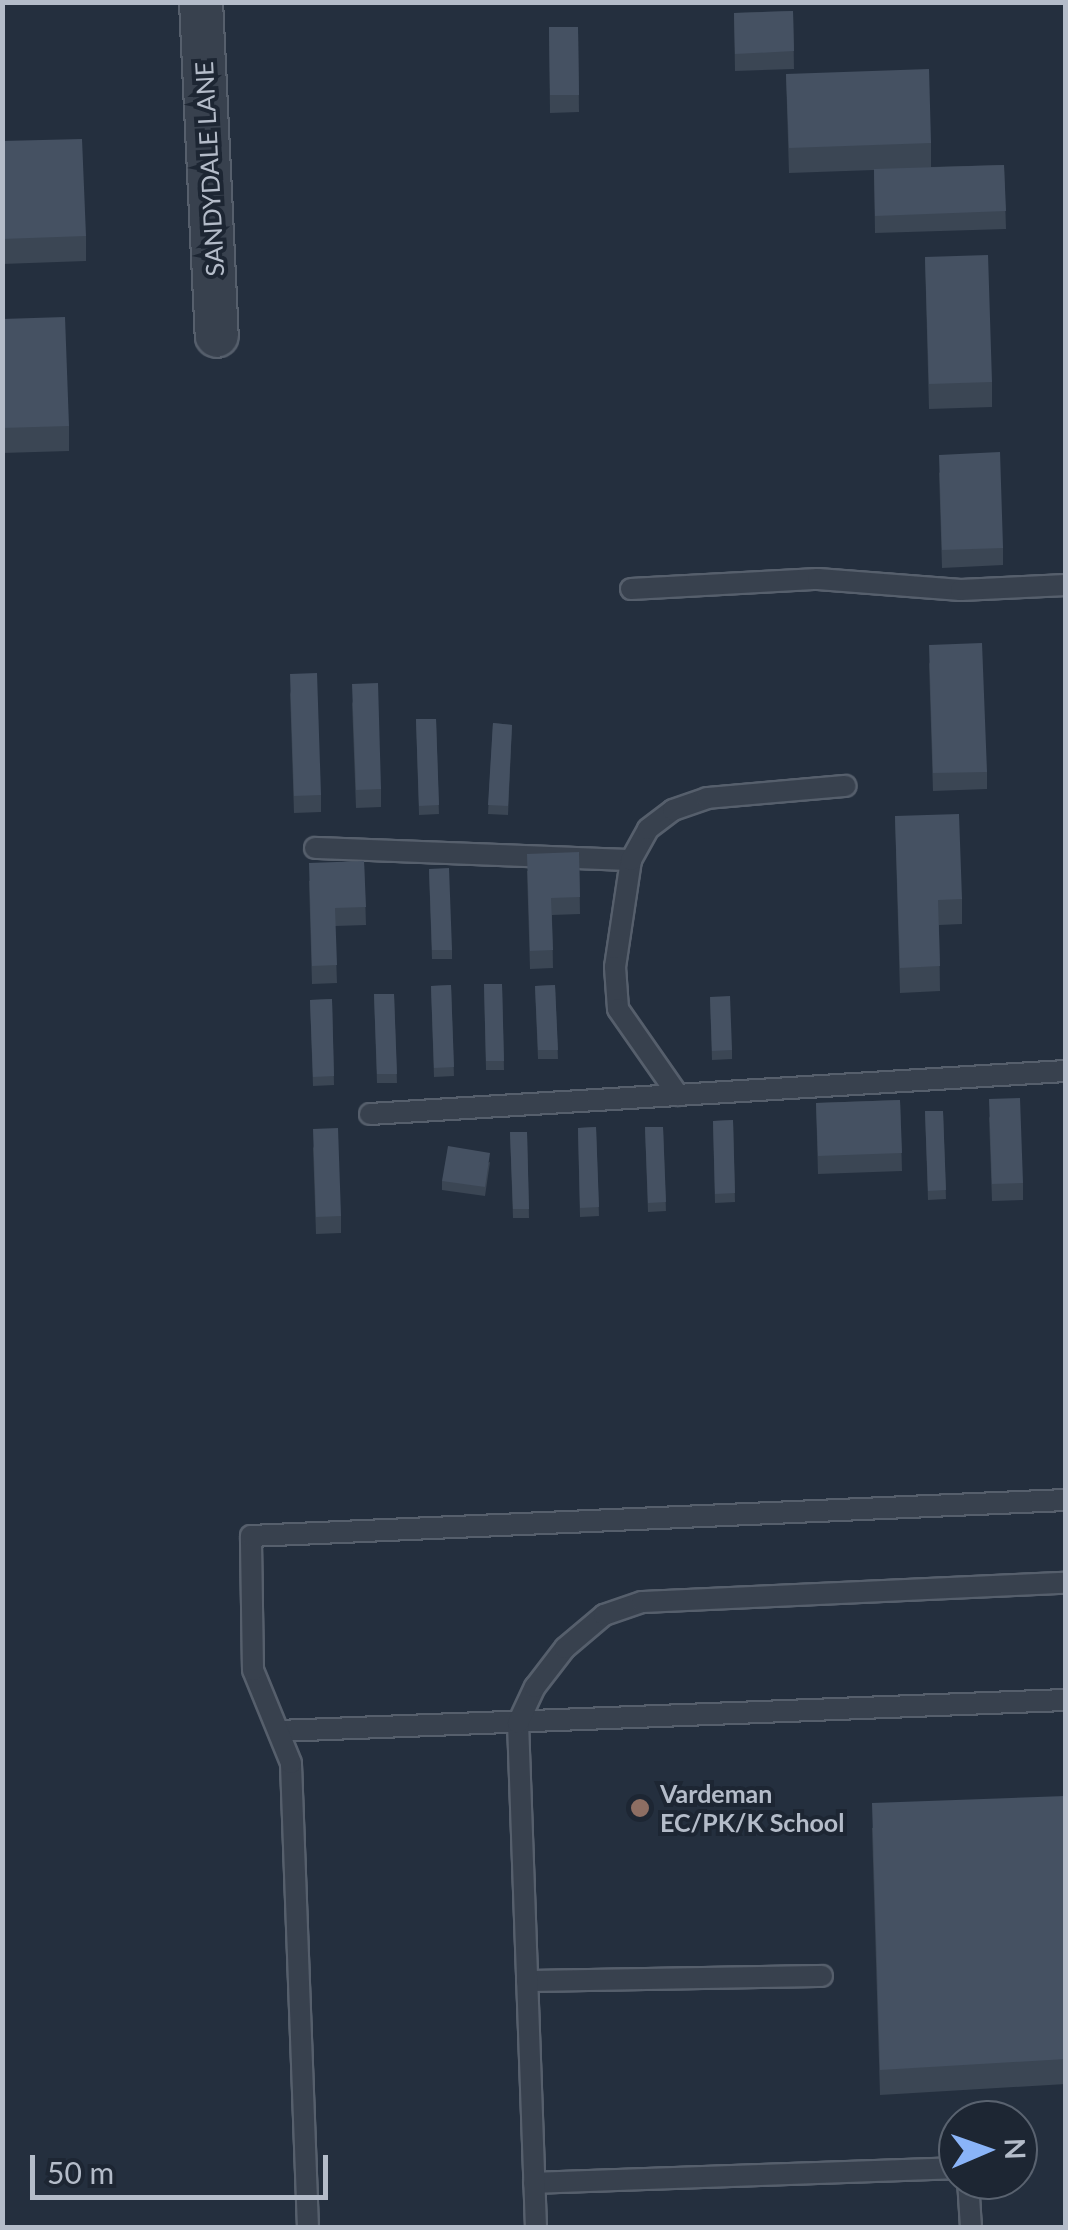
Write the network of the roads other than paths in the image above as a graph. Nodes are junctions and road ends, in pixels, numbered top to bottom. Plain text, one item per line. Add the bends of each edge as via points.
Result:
1 (201, 2) edge
2 (218, 336) dead end
3 (1066, 585) edge
4 (630, 589) dead end
5 (845, 786) dead end
6 (316, 848) dead end
7 (631, 860) junction
8 (1066, 1071) edge
9 (678, 1096) junction
10 (370, 1114) dead end
11 (1066, 1500) edge
12 (1066, 1584) edge
13 (1066, 1700) edge
14 (518, 1723) junction
15 (279, 1731) junction
16 (822, 1976) dead end
17 (527, 1981) junction
18 (938, 2169) edge
19 (534, 2183) junction
20 (969, 2200) edge
21 (308, 2228) edge
22 (536, 2228) edge
23 (971, 2228) edge

1 - 2 street, SANDYDALE LANE
3 - 4 lane via 961,590 818,579
5 - 7 lane via 707,798 672,810 648,829
6 - 7 lane
7 - 9 lane via 614,967 618,1009
8 - 9 lane
9 - 10 lane
11 - 15 lane via 251,1536 254,1670
12 - 14 lane via 642,1602 604,1615 565,1648 534,1686
13 - 14 lane
14 - 15 lane
14 - 17 lane
15 - 21 lane via 291,1763
16 - 17 lane
17 - 19 lane
18 - 19 lane
19 - 22 lane
20 - 23 lane

